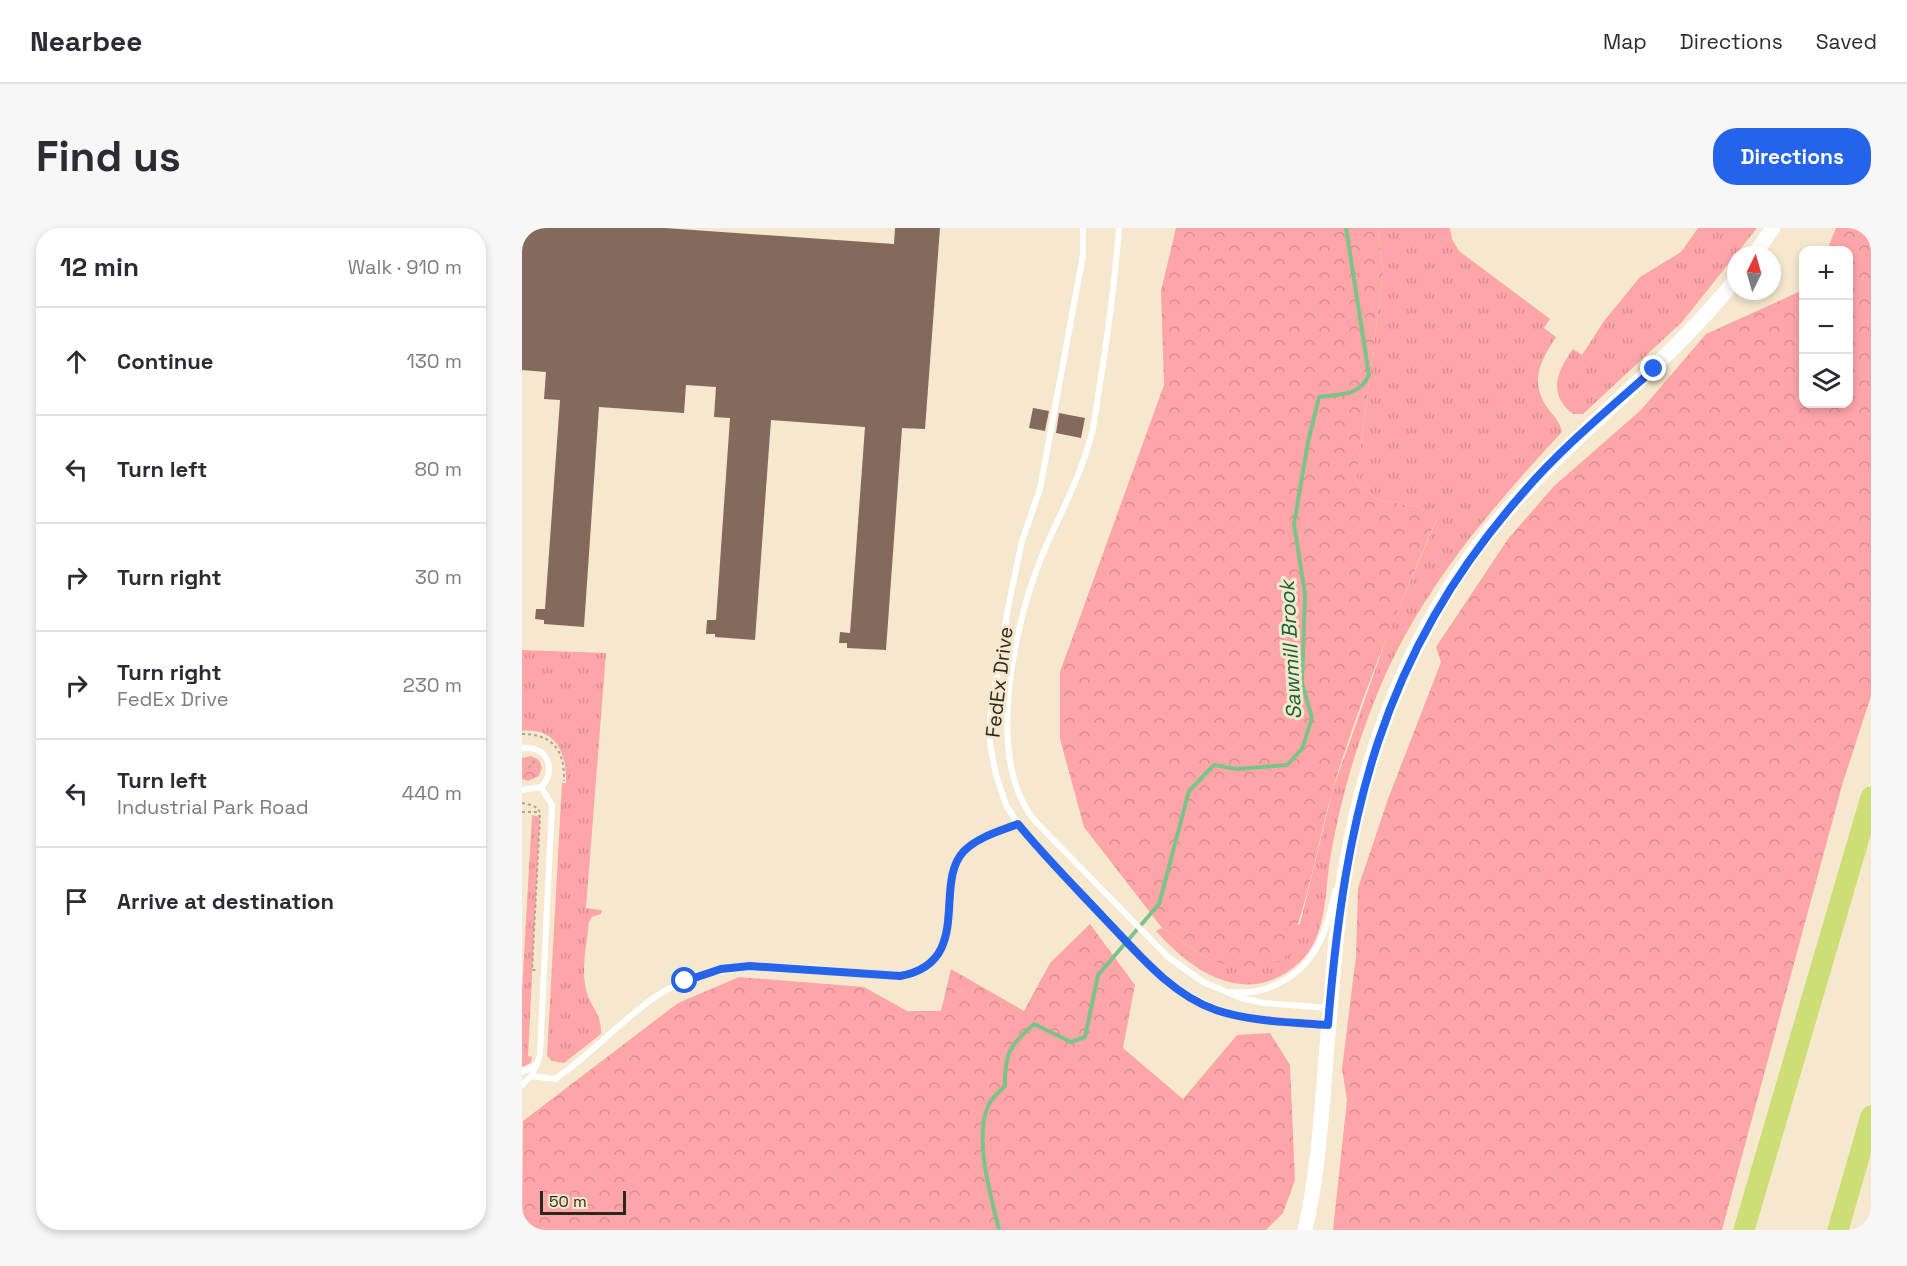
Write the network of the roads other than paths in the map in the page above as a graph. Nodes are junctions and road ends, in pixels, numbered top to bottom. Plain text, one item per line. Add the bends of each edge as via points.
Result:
1 (1083, 228) edge
2 (1119, 228) edge
3 (1773, 228) edge
4 (1760, 246) edge
5 (1727, 290) edge
6 (522, 748) edge
7 (541, 788) junction
8 (522, 790) edge
9 (1871, 796) edge
10 (1356, 815) junction
11 (1018, 824) junction
12 (1221, 991) junction
13 (1330, 1008) junction
14 (1328, 1025) junction
15 (537, 1064) junction
16 (522, 1072) edge
17 (531, 1076) junction
18 (522, 1085) edge
19 (1871, 1116) edge
20 (1305, 1230) edge
21 (1744, 1230) edge
22 (1838, 1230) edge

1 - 11 lane, FedEx Drive via 1083,255 1040,489 1022,541 990,718 996,775 1006,805
2 - 12 lane, FedEx Drive via 1113,296 1091,437 1068,503 1041,558 1022,618 1006,731 1011,769 1027,811 1185,971
3 - 4 street
5 - 10 street via 1687,337 1523,492 1457,576 1430,622 1385,718
6 - 7 lane via 538,750 548,761 549,775
7 - 8 lane
7 - 15 lane via 552,805
9 - 21 highway
10 - 12 lane via 1326,928 1308,961 1271,987 1240,993
10 - 13 street via 1340,907
11 - 14 lane, FedEx Drive via 1135,950 1174,986 1214,1009 1262,1020
11 - 17 lane via 965,850 952,881 948,933 928,962 911,974 750,966 721,969 685,981 656,997 555,1078
12 - 13 lane, FedEx Drive via 1264,1003
13 - 14 street
14 - 20 street via 1315,1173
15 - 16 lane
15 - 17 lane
17 - 18 lane
19 - 22 highway

